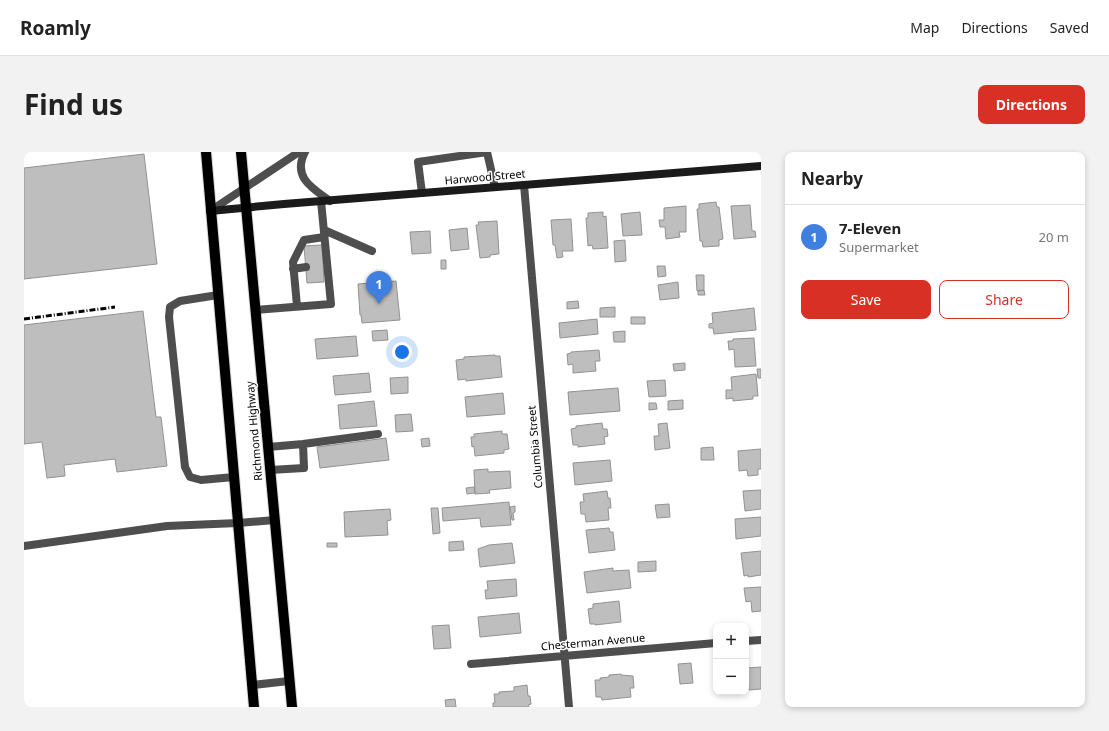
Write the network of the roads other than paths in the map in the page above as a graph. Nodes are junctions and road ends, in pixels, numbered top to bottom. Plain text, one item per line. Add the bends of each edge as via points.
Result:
1 (206, 152) edge
2 (240, 152) edge
3 (299, 152) edge
4 (306, 152) edge
5 (487, 152) edge
6 (761, 166) edge
7 (524, 185) junction
8 (495, 188) junction
9 (245, 190) junction
10 (422, 193) junction
11 (325, 201) junction
12 (246, 208) junction
13 (210, 211) junction
14 (324, 234) junction
15 (372, 251) dead end
16 (294, 268) junction
17 (306, 268) dead end
18 (218, 295) junction
19 (297, 306) junction
20 (255, 310) junction
21 (378, 434) dead end
22 (303, 444) junction
23 (268, 447) junction
24 (270, 470) junction
25 (234, 477) junction
26 (275, 520) junction
27 (238, 523) junction
28 (24, 546) edge
29 (761, 640) edge
30 (749, 641) edge
31 (713, 643) edge
32 (564, 656) junction
33 (472, 664) dead end
34 (289, 681) junction
35 (253, 685) junction
36 (254, 707) edge
37 (292, 707) edge
38 (569, 707) edge

1 - 13 main road
2 - 9 main road, Richmond Highway
3 - 9 street
4 - 11 street via 301,166 305,181
5 - 8 street
5 - 10 street via 418,162
6 - 7 street, Harwood Street
7 - 8 street, Harwood Street
7 - 32 street, Columbia Street
8 - 10 street, Harwood Street
9 - 12 main road, Richmond Highway
9 - 13 street
10 - 11 street, Harwood Street
11 - 12 street, Harwood Street
11 - 14 street
12 - 13 street, Harwood Street
12 - 20 main road, Richmond Highway
13 - 18 main road
14 - 15 street
14 - 16 street via 304,240 293,262
14 - 19 street via 325,266 331,304
16 - 17 street
16 - 19 street
18 - 25 main road
18 - 25 street via 180,301 170,308 169,317 186,467 190,477 201,480
19 - 20 street
20 - 23 main road, Richmond Highway
21 - 22 street
22 - 23 street
22 - 24 street via 304,468
23 - 24 main road, Richmond Highway
24 - 26 main road, Richmond Highway
25 - 27 main road
26 - 27 street
26 - 34 main road, Richmond Highway
27 - 28 street via 167,526
27 - 35 main road
29 - 30 street
31 - 32 street, Chesterman Avenue
32 - 33 street, Chesterman Avenue
32 - 38 street, Columbia Street
34 - 35 street
34 - 37 main road, Richmond Highway
35 - 36 main road

